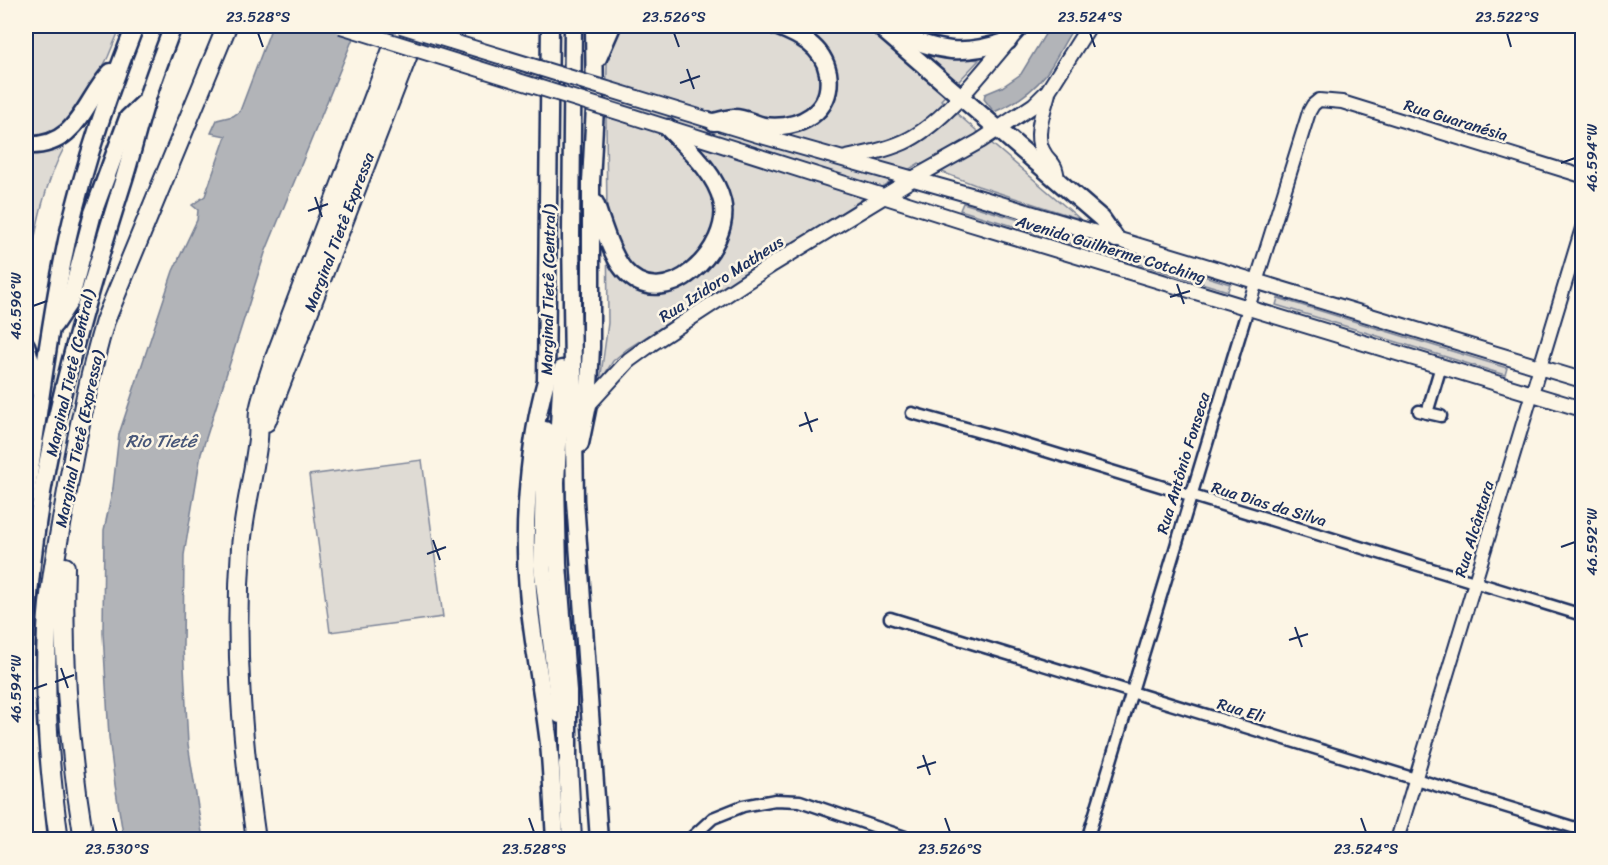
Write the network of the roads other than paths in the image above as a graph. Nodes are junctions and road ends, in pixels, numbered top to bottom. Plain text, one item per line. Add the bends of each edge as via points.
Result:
1 (135, 26) edge
2 (172, 26) edge
3 (227, 26) edge
4 (341, 26) edge
5 (401, 26) edge
6 (419, 26) edge
7 (550, 26) edge
8 (573, 26) edge
9 (594, 26) edge
10 (612, 26) edge
11 (776, 26) edge
12 (1022, 26) edge
13 (1089, 26) edge
14 (877, 27) edge
15 (1008, 40) junction
16 (596, 64) junction
17 (119, 66) junction
18 (1048, 91) junction
19 (959, 96) junction
20 (1319, 100) joint
21 (146, 102) junction
22 (714, 122) junction
23 (668, 128) junction
24 (998, 129) junction
25 (26, 145) edge
26 (844, 158) junction
27 (1582, 176) edge
28 (914, 178) junction
29 (1057, 180) junction
30 (591, 194) junction
31 (884, 197) junction
32 (1582, 228) edge
33 (571, 235) junction
34 (1116, 239) junction
35 (1257, 281) junction
36 (1248, 308) junction
37 (50, 332) junction
38 (26, 345) edge
39 (1441, 366) junction
40 (1540, 367) junction
41 (1582, 380) edge
42 (546, 381) junction
43 (1532, 394) junction
44 (41, 397) junction
45 (588, 405) junction
46 (1582, 409) edge
47 (912, 413) dead end
48 (1440, 416) dead end
49 (259, 437) junction
50 (574, 471) junction
51 (26, 495) edge
52 (1190, 495) junction
53 (60, 530) junction
54 (1475, 582) junction
55 (1582, 615) edge
56 (890, 618) dead end
57 (1132, 691) junction
58 (568, 771) junction
59 (1415, 780) junction
60 (1582, 830) edge
61 (877, 834) edge
62 (39, 840) edge
63 (59, 840) edge
64 (84, 840) edge
65 (256, 840) edge
66 (555, 840) edge
67 (572, 840) edge
68 (599, 840) edge
69 (689, 840) edge
70 (914, 840) edge
71 (1088, 840) edge
72 (1397, 840) edge

1 - 17 highway
2 - 21 highway, Marginal Tietê (Central)
3 - 53 highway, Marginal Tietê (Expressa) via 105,321 77,431
4 - 23 main road, Avenida Guilherme Cotching, bridge
5 - 22 main road, Avenida Guilherme Cotching, bridge
5 - 49 highway via 273,363 259,413
6 - 49 highway, Marginal Tietê Expressa
7 - 42 highway, Marginal Tietê (Central)
8 - 33 highway
9 - 16 highway
10 - 16 highway
11 - 22 highway via 802,37 818,50 826,64 827,93 820,108 797,125 763,126 733,117
12 - 15 main road
13 - 18 main road
14 - 15 highway via 952,51 975,51
14 - 19 highway
15 - 19 main road
16 - 30 highway
17 - 25 highway via 108,74 69,131 46,143
17 - 37 highway via 77,197
18 - 24 main road, Rua Izidoro Matheus
18 - 29 main road via 1040,123 1040,144 1056,166
19 - 24 highway
19 - 26 main road via 936,122 905,142
20 - 27 street, Rua Guaranésia via 1342,102
20 - 35 street, Rua Antônio Fonseca via 1309,112
21 - 37 highway via 129,118 93,213 70,301
21 - 62 highway, Marginal Tietê (Central) via 74,346 42,500 26,656
22 - 26 main road, Avenida Guilherme Cotching
23 - 30 highway via 705,168 723,202 722,226 709,255 699,266 684,278 665,285 647,285 637,280 619,262
23 - 31 main road, Avenida Guilherme Cotching
24 - 28 main road, Rua Izidoro Matheus
24 - 29 highway
26 - 28 main road, Avenida Guilherme Cotching
28 - 31 main road, Rua Izidoro Matheus
28 - 34 main road, Avenida Guilherme Cotching
29 - 34 highway via 1102,219
30 - 45 highway
31 - 36 main road, Avenida Guilherme Cotching
31 - 45 main road, Rua Izidoro Matheus via 651,344 629,360
32 - 40 street, Rua Alcântara
33 - 50 highway
33 - 58 highway via 556,482 568,691
34 - 35 main road, Avenida Guilherme Cotching
35 - 36 street, Rua Antônio Fonseca
35 - 40 main road, Avenida Guilherme Cotching
36 - 39 main road, Avenida Guilherme Cotching
36 - 52 street, Rua Antônio Fonseca
37 - 44 highway
38 - 44 highway
39 - 43 main road, Avenida Guilherme Cotching
39 - 48 street via 1423,412
40 - 41 main road, Avenida Guilherme Cotching
40 - 43 street, Rua Alcântara
42 - 58 highway via 542,565
42 - 66 highway, Marginal Tietê (Central) via 532,457 525,537 528,590 549,745
43 - 46 main road, Avenida Guilherme Cotching
43 - 54 street, Rua Alcântara
44 - 51 highway
45 - 50 highway
47 - 52 street, Rua Dias da Silva
49 - 65 highway via 246,501 238,612 245,766
50 - 68 highway
52 - 54 street, Rua Dias da Silva
52 - 57 street, Rua Antônio Fonseca
53 - 63 highway, Marginal Tietê (Expressa) via 47,628 46,702
53 - 64 highway via 66,551 64,662
54 - 55 street, Rua Dias da Silva
54 - 59 street, Rua Alcântara
56 - 57 street, Rua Eli
57 - 59 street, Rua Eli
57 - 71 street, Rua Antônio Fonseca
58 - 67 highway
59 - 60 street, Rua Eli
59 - 72 street, Rua Alcântara
61 - 69 street via 800,801 775,800 743,806 713,818
61 - 70 street

